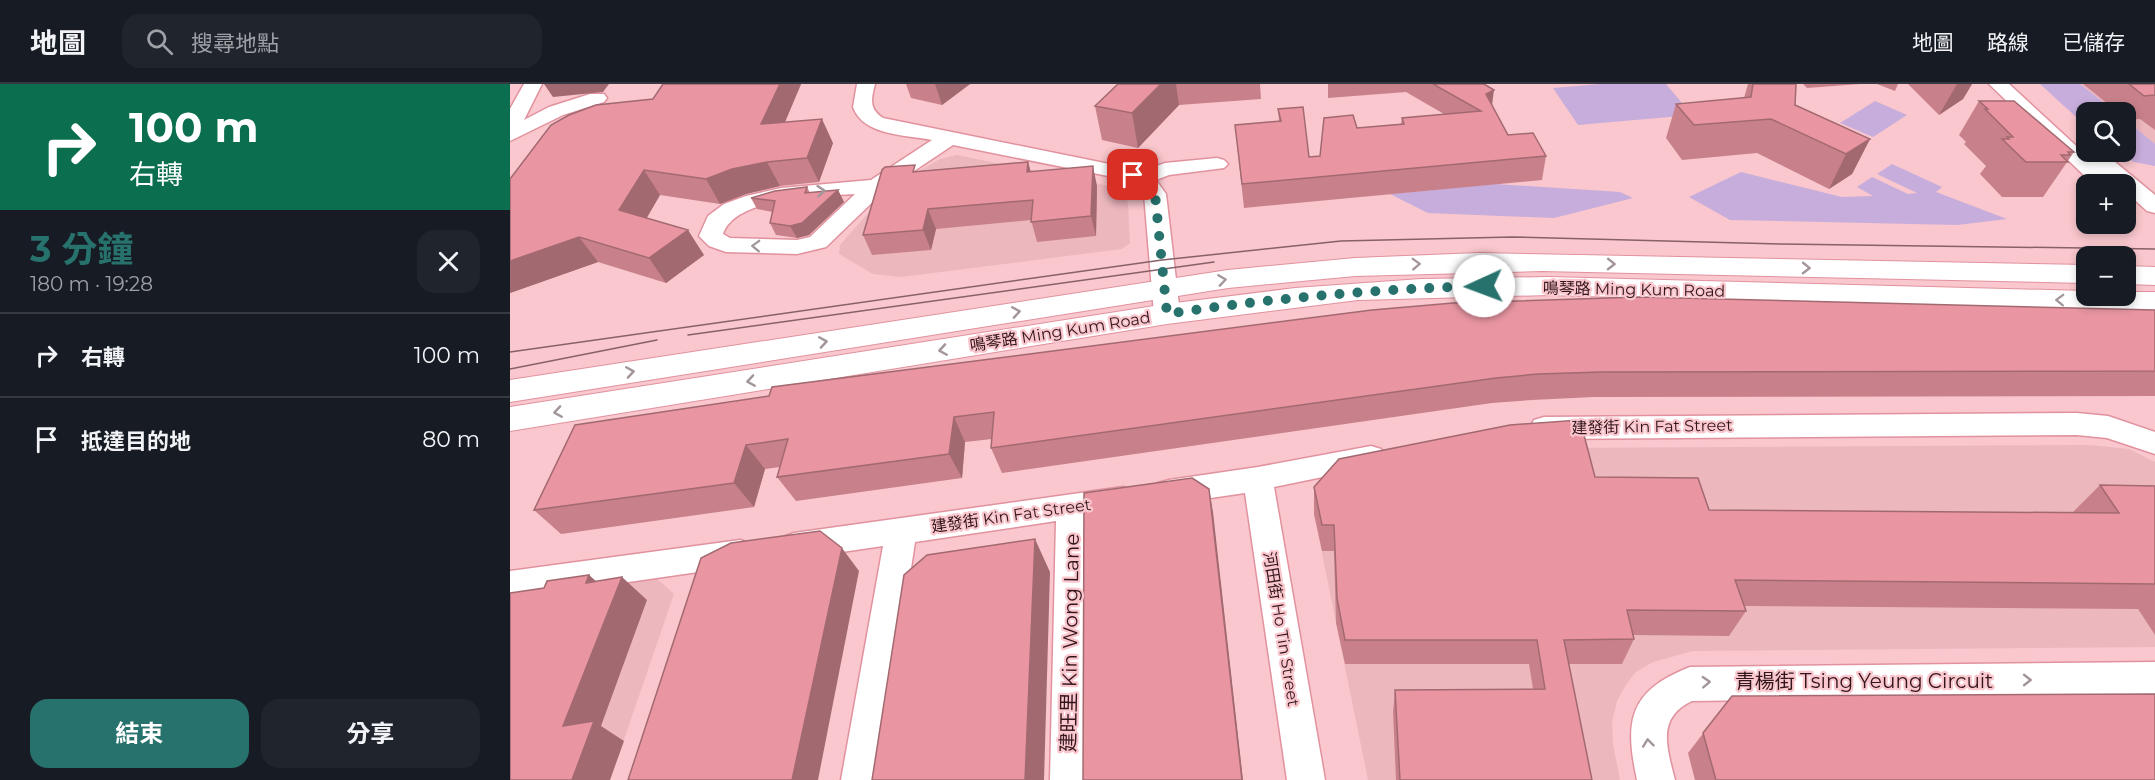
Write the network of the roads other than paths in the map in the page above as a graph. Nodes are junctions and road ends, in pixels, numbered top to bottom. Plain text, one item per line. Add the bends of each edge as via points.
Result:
1 (533, 84) edge
2 (1998, 84) edge
3 (2018, 84) edge
4 (864, 90) edge
5 (597, 98) dead end
6 (510, 128) edge
7 (510, 135) edge
8 (2076, 138) edge
9 (948, 139) junction
10 (1217, 164) dead end
11 (2101, 174) edge
12 (2155, 178) edge
13 (1141, 179) junction
14 (2136, 184) edge
15 (876, 186) junction
16 (2136, 198) edge
17 (2155, 206) edge
18 (2136, 208) edge
19 (2155, 229) edge
20 (2076, 274) edge
21 (2155, 276) edge
22 (2136, 283) edge
23 (2076, 288) edge
24 (2136, 294) edge
25 (2136, 297) edge
26 (1166, 301) junction
27 (2155, 302) edge
28 (2155, 310) edge
29 (510, 391) edge
30 (510, 419) edge
31 (1516, 430) edge
32 (2155, 442) edge
33 (1394, 452) edge
34 (1258, 479) junction
35 (1072, 506) junction
36 (901, 530) junction
37 (709, 558) junction
38 (510, 585) edge
39 (698, 591) edge
40 (2155, 678) edge
41 (860, 780) edge
42 (1069, 780) edge
43 (1306, 780) edge
44 (1656, 780) edge

1 - 6 street
2 - 11 street
3 - 8 street
4 - 9 street via 862,109 877,123
5 - 7 street via 556,111
9 - 13 street
9 - 15 street
10 - 13 street via 1165,169
12 - 14 street
13 - 26 street via 1152,188 1156,200
15 -> 15 street via 812,245 726,245 711,236 715,221 750,202 779,195
16 - 17 street
18 - 19 street
26 -> 20 main road, 鳴琴路 Ming Kum Road via 1292,272 1469,262
21 - 22 main road, 鳴琴路 Ming Kum Road
23 -> 26 main road, 鳴琴路 Ming Kum Road via 1484,286
24 - 27 main road, 鳴琴路 Ming Kum Road
25 - 28 main road
29 -> 26 main road, 鳴琴路 Ming Kum Road
26 -> 30 main road, 鳴琴路 Ming Kum Road
31 - 32 street, 建發街 Kin Fat Street via 1593,426 2076,424 2126,431
33 - 34 street, 建發街 Kin Fat Street
34 - 35 street, 建發街 Kin Fat Street
34 - 43 street, 河田街 Ho Tin Street
35 - 36 street, 建發街 Kin Fat Street
35 - 42 street, 建旺里 Kin Wong Lane
36 - 37 street, 建發街 Kin Fat Street
36 - 41 street
37 - 38 street, 建發街 Kin Fat Street
37 - 39 street
44 -> 40 street, 青楊街 Tsing Yeung Circuit via 1648,748 1650,719 1665,696 1690,684

